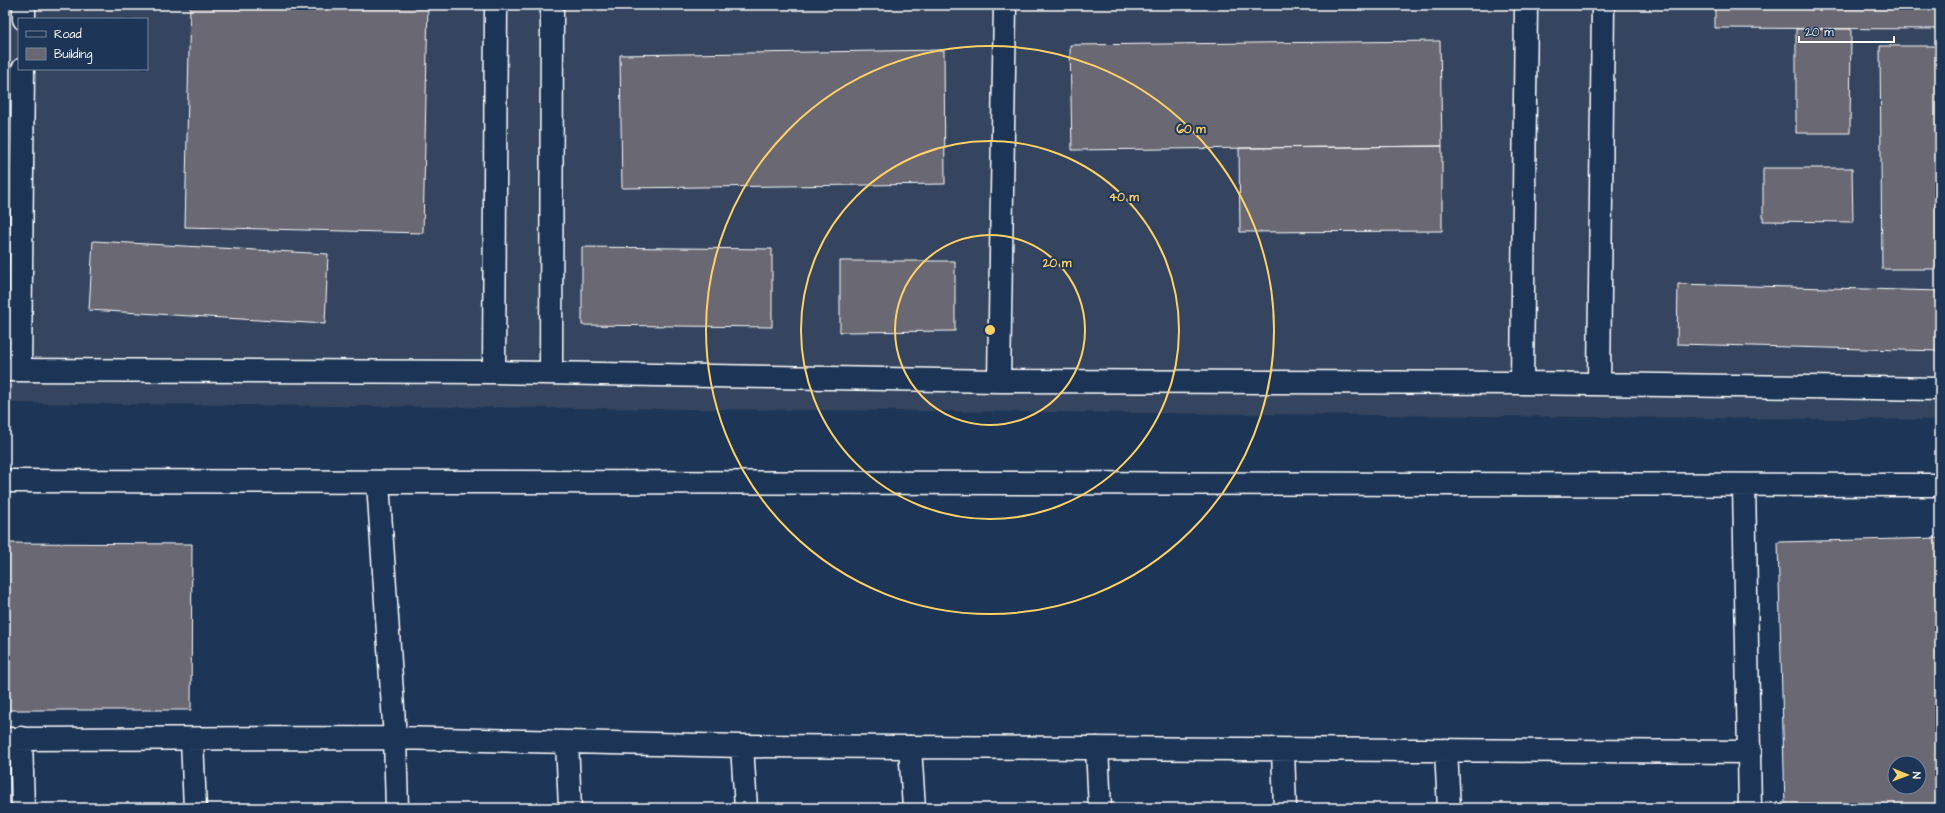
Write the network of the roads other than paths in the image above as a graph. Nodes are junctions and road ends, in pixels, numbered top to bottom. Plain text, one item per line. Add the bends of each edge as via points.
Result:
1 (24, 5) edge
2 (496, 5) edge
3 (552, 5) edge
4 (1005, 5) edge
5 (1526, 5) edge
6 (1603, 5) edge
7 (24, 18) edge
8 (23, 70) edge
9 (13, 370) edge
10 (494, 372) junction
11 (551, 373) junction
12 (999, 381) junction
13 (1522, 383) junction
14 (1599, 384) junction
15 (1940, 389) edge
16 (5, 481) edge
17 (378, 482) junction
18 (1744, 485) junction
19 (1940, 486) edge
20 (395, 738) junction
21 (13, 739) edge
22 (192, 740) junction
23 (567, 742) junction
24 (742, 746) junction
25 (910, 747) junction
26 (1097, 748) junction
27 (1283, 750) junction
28 (1446, 750) junction
29 (1750, 752) junction
30 (23, 808) edge
31 (195, 808) edge
32 (396, 808) edge
33 (570, 808) edge
34 (746, 808) edge
35 (914, 808) edge
36 (1100, 808) edge
37 (1285, 808) edge
38 (1449, 808) edge
39 (1750, 808) edge

1 - 7 street
2 - 10 street
3 - 11 street
4 - 12 street
5 - 13 street
6 - 14 street
8 - 9 street
9 - 10 street
10 - 11 street
11 - 12 street
12 - 13 street
13 - 14 street
14 - 15 street
16 - 17 street
17 - 18 street
17 - 20 street
18 - 19 street
18 - 29 street
20 - 22 street
20 - 23 street
20 - 32 street
21 - 22 street
21 - 30 street
22 - 31 street
23 - 24 street
23 - 33 street
24 - 25 street
24 - 34 street
25 - 26 street
25 - 35 street
26 - 27 street
26 - 36 street
27 - 28 street
27 - 37 street
28 - 29 street
28 - 38 street
29 - 39 street

